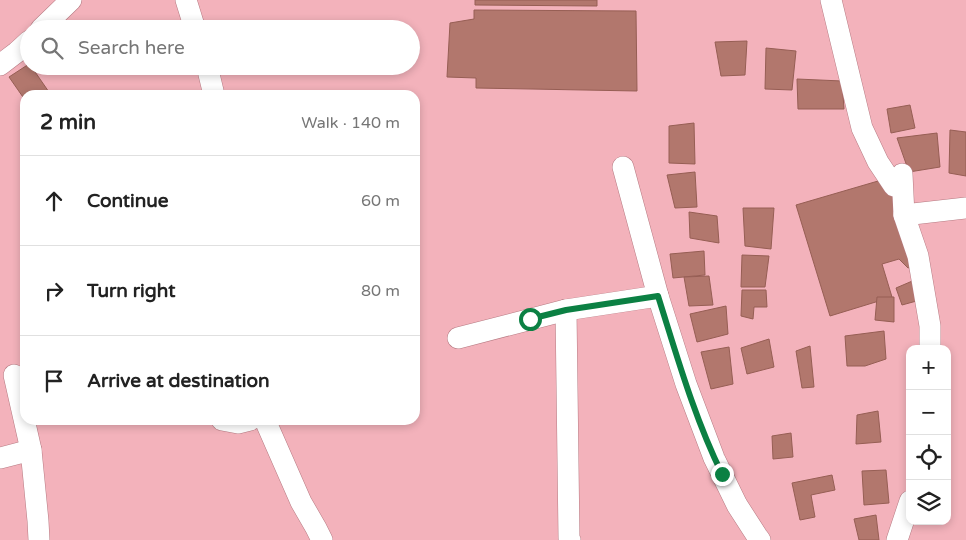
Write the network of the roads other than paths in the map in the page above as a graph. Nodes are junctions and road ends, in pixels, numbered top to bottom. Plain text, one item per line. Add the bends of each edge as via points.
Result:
1 (71, 0) edge
2 (186, 0) edge
3 (831, 0) edge
4 (50, 20) edge
5 (192, 20) edge
6 (20, 49) edge
7 (0, 65) edge
8 (209, 75) edge
9 (213, 90) edge
10 (623, 167) dead end
11 (966, 208) edge
12 (904, 215) junction
13 (658, 296) junction
14 (566, 310) junction
15 (458, 338) dead end
16 (930, 345) edge
17 (14, 375) dead end
18 (20, 401) edge
19 (25, 425) edge
20 (266, 425) edge
21 (31, 450) junction
22 (0, 458) edge
23 (906, 516) edge
24 (900, 539) edge
25 (39, 540) edge
26 (322, 540) edge
27 (570, 540) edge
28 (760, 540) edge

1 - 4 street
2 - 5 street
3 - 12 street via 862,128 894,186 902,174
6 - 7 street
8 - 9 street
10 - 13 street
11 - 12 street
12 - 16 street via 918,256 930,326
13 - 14 street
13 - 28 street via 714,458
14 - 15 street
14 - 27 street
17 - 18 street
19 - 21 street
20 - 26 street
21 - 22 street
21 - 25 street
23 - 24 street

